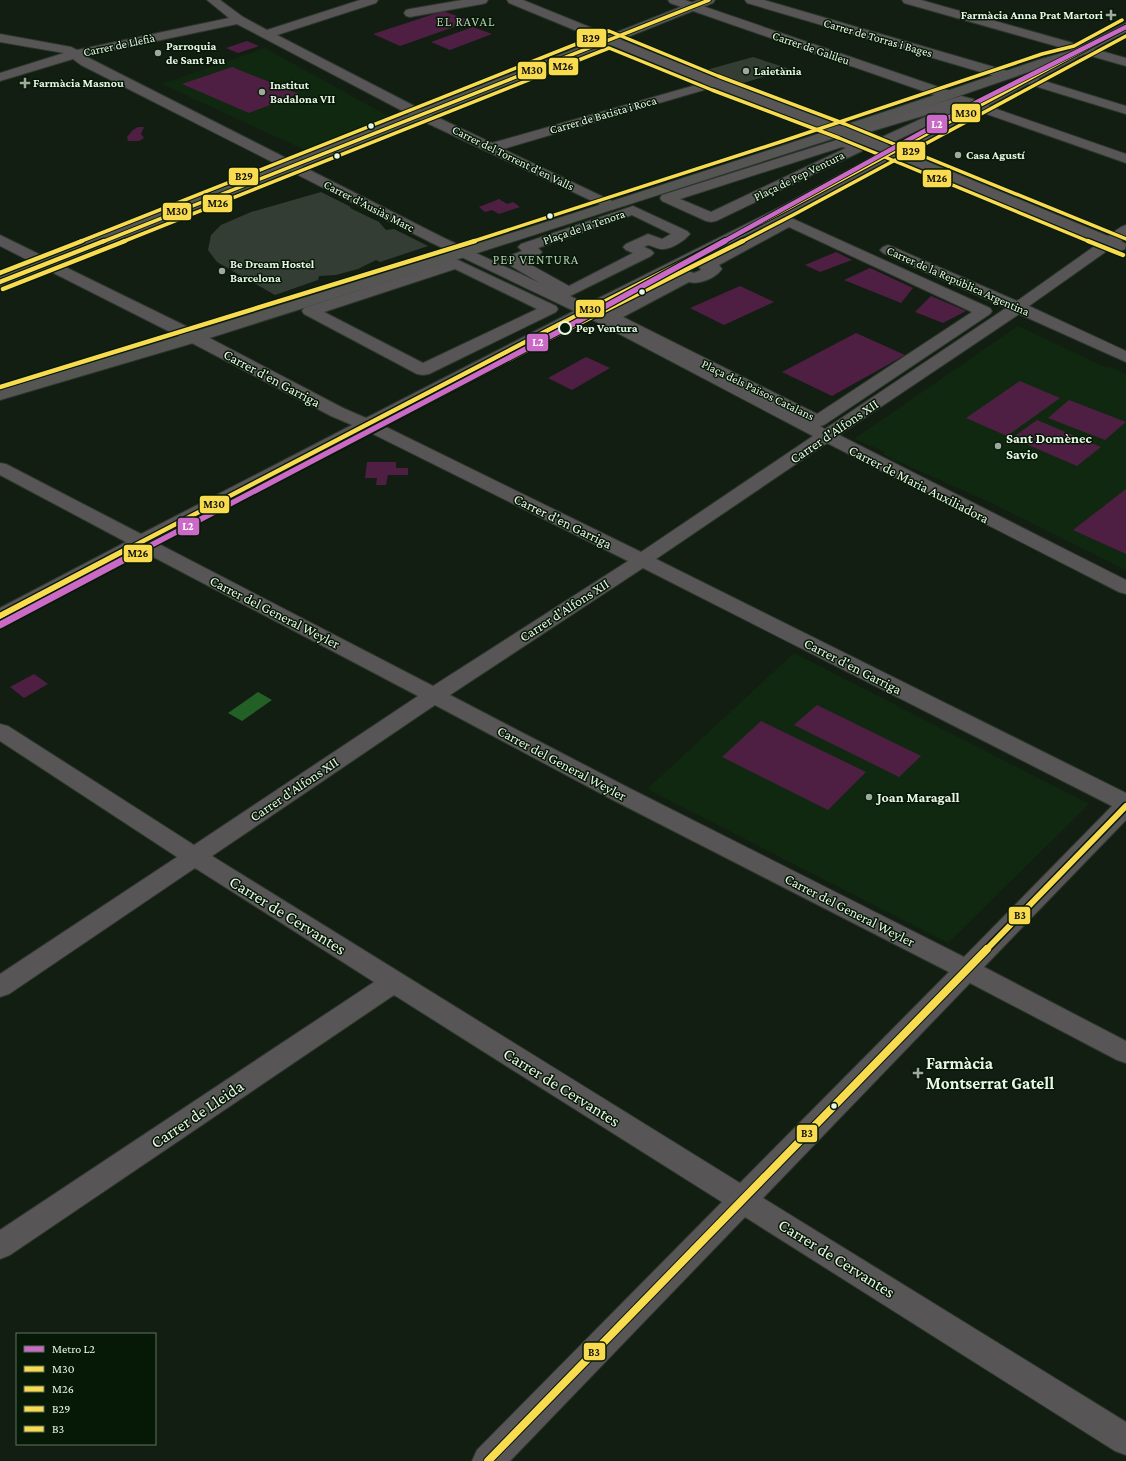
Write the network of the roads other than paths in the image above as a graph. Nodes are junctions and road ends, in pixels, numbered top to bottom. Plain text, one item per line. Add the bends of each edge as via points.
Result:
1 (213, 0) edge
2 (372, 0) edge
3 (482, 0) edge
4 (513, 0) edge
5 (674, 0) edge
6 (709, 0) edge
7 (751, 0) edge
8 (908, 0) edge
9 (692, 2) edge
10 (410, 13) dead end
11 (239, 20) junction
12 (1126, 27) edge
13 (267, 34) junction
14 (0, 38) edge
15 (609, 39) junction
16 (1078, 53) junction
17 (76, 54) junction
18 (1126, 62) edge
19 (1006, 75) junction
20 (0, 78) edge
21 (1027, 80) junction
22 (715, 83) junction
23 (948, 95) junction
24 (976, 106) junction
25 (1126, 110) edge
26 (419, 114) junction
27 (849, 132) junction
28 (492, 148) junction
29 (891, 152) junction
30 (1126, 159) edge
31 (290, 166) junction
32 (667, 198) joint
33 (609, 205) junction
34 (789, 214) junction
35 (1126, 230) edge
36 (682, 234) joint
37 (0, 240) edge
38 (1109, 241) junction
39 (1126, 248) edge
40 (463, 253) junction
41 (47, 263) junction
42 (0, 282) edge
43 (1018, 307) junction
44 (586, 310) junction
45 (310, 311) joint
46 (194, 337) junction
47 (1126, 357) edge
48 (0, 395) edge
49 (368, 425) junction
50 (826, 436) junction
51 (0, 468) edge
52 (140, 542) junction
53 (642, 560) junction
54 (1126, 588) edge
55 (0, 616) edge
56 (434, 695) junction
57 (0, 731) edge
58 (1126, 805) edge
59 (195, 857) junction
60 (967, 970) junction
61 (394, 982) junction
62 (0, 987) edge
63 (1126, 1053) edge
64 (742, 1199) junction
65 (0, 1246) edge
66 (1126, 1440) edge
67 (488, 1461) edge

1 - 11 street, Carrer del Torrent d'en Valls
2 - 13 street
3 - 10 street
4 - 15 street
5 - 9 street, Carrer de Galileu
6 - 9 main road
7 - 19 street, Carrer de Torras i Bages
8 - 16 street
9 - 15 main road
9 - 23 street, Carrer de Galileu
11 - 13 street, Carrer del Torrent d'en Valls
11 - 17 street, Carrer de Llefià
12 - 16 main road, Plaça de Pep Ventura
13 - 26 street, Carrer del Torrent d'en Valls
14 - 17 street, Carrer d'Ausiàs Marc via 55,47
15 - 22 street
15 - 26 main road
16 - 18 street
16 - 19 main road, Plaça de Pep Ventura
16 - 21 street
17 - 20 street, Carrer de Llefià
17 - 31 street, Carrer d'Ausiàs Marc via 85,62
19 - 23 main road, Plaça de Pep Ventura
21 - 24 street
21 - 25 street
22 - 27 street
22 - 28 street, Carrer de Batista i Roca
23 - 27 main road, Plaça de Pep Ventura
24 - 29 street
24 - 30 street
26 - 28 street, Carrer del Torrent d'en Valls
26 - 31 main road
27 - 27 street via 882,142 968,102 961,100
27 - 29 street, Plaça de Pep Ventura
27 - 33 main road
28 - 33 street, Carrer del Torrent d'en Valls
29 - 34 street
29 - 38 street, Plaça de Pep Ventura
31 - 40 street, Carrer d'Ausiàs Marc
31 - 41 main road
32 - 32 street, Plaça de Pep Ventura via 711,218 857,148 843,142
33 - 40 main road
34 - 34 street, Plaça dels Països Catalans via 706,266 714,269 695,279 688,276 611,317 818,420 984,311
34 - 43 street, Carrer de la República Argentina
34 - 44 street
35 - 38 street, Carrer d'Alfons XII
36 - 36 street, Plaça de la Tenora via 663,245 648,239 631,248 646,253 569,292 511,260 534,252 526,246 634,210
37 - 41 street, Carrer d'en Garriga
38 - 39 street, Plaça de Pep Ventura
38 - 43 street, Carrer d'Alfons XII
40 - 44 street, Carrer d'Ausiàs Marc
40 - 46 main road
41 - 42 main road
41 - 46 street, Carrer d'en Garriga
43 - 47 street, Carrer de la República Argentina
43 - 50 street, Carrer d'Alfons XII
44 - 49 street
44 - 50 street, Carrer de Maria Auxiliadora
45 - 45 street via 423,370 550,309 456,264
46 - 48 main road
46 - 49 street, Carrer d'en Garriga via 337,412
49 - 52 street
49 - 53 street, Carrer d'en Garriga
50 - 53 street, Carrer d'Alfons XII
50 - 54 street, Carrer de Maria Auxiliadora
51 - 52 street, Carrer del General Weyler
52 - 55 street
52 - 56 street, Carrer del General Weyler
53 - 56 street, Carrer d'Alfons XII
53 - 58 street, Carrer d'en Garriga
56 - 59 street, Carrer d'Alfons XII
56 - 60 street, Carrer del General Weyler via 621,794
57 - 59 street, Carrer de Cervantes
58 - 60 street
59 - 61 street, Carrer de Cervantes
59 - 62 street, Carrer d'Alfons XII
60 - 63 street, Carrer del General Weyler
60 - 64 street
61 - 64 street, Carrer de Cervantes
61 - 65 street, Carrer de Lleida
64 - 66 street, Carrer de Cervantes
64 - 67 street

